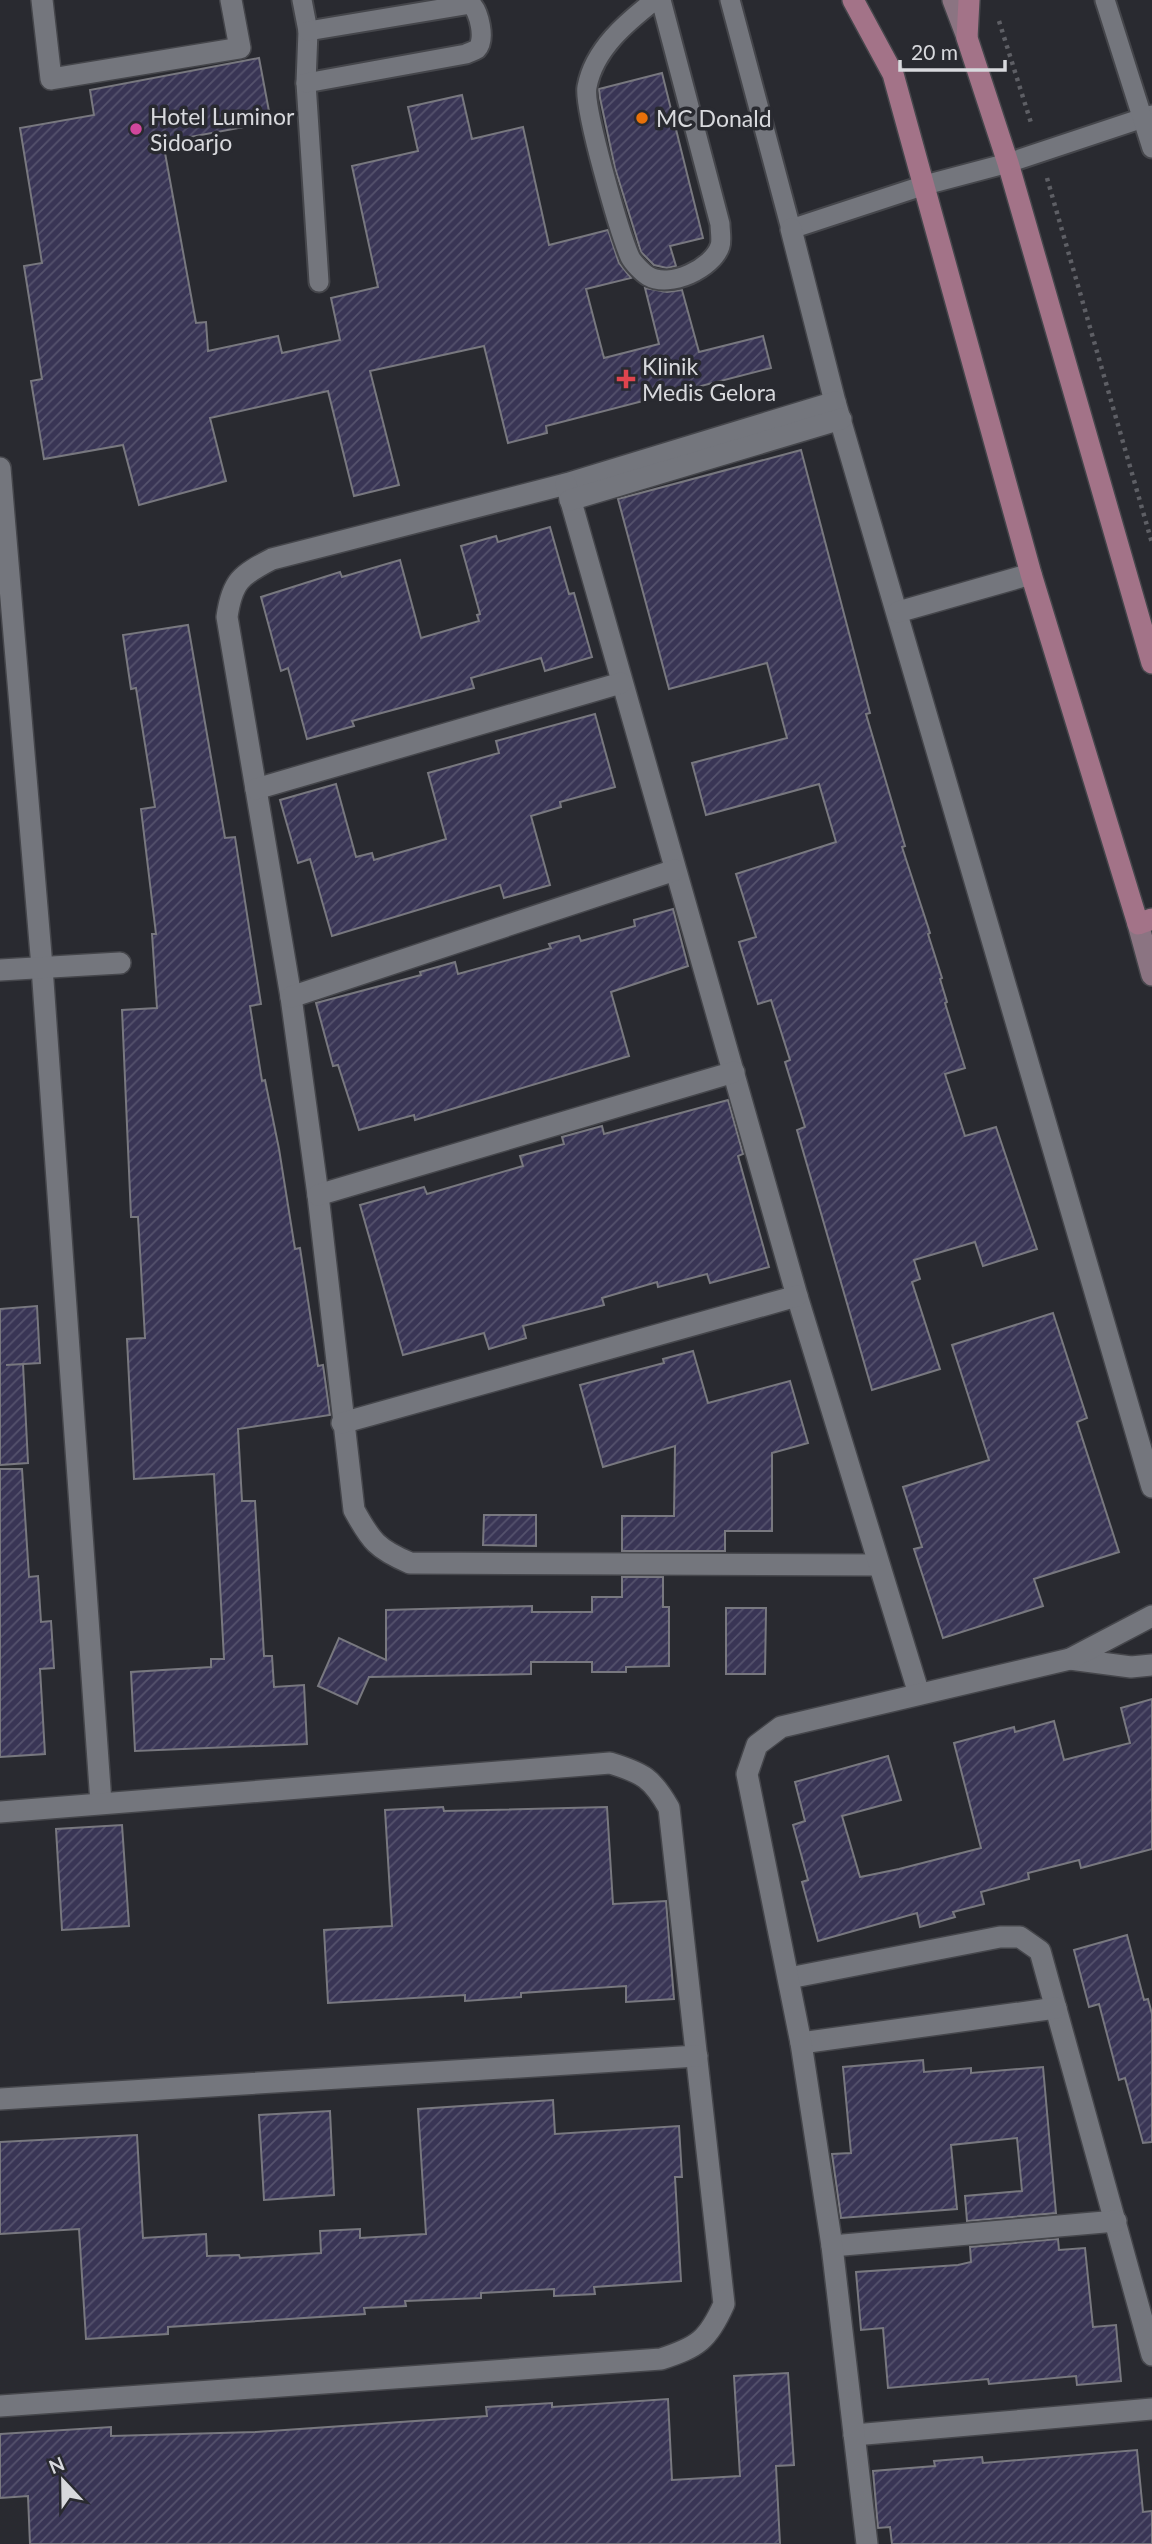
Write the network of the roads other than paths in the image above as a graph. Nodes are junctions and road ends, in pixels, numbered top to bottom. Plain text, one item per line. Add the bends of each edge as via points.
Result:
1 (42, 0) edge
2 (232, 0) edge
3 (302, 0) edge
4 (655, 0) edge
5 (661, 0) edge
6 (730, 0) edge
7 (853, 0) edge
8 (953, 0) edge
9 (969, 0) edge
10 (1105, 0) edge
11 (308, 31) junction
12 (967, 38) junction
13 (306, 83) junction
14 (1148, 117) edge
15 (1152, 148) edge
16 (1008, 163) junction
17 (925, 185) junction
18 (791, 229) junction
19 (319, 282) dead end
20 (838, 410) junction
21 (0, 468) edge
22 (568, 492) junction
23 (1031, 574) junction
24 (898, 612) junction
25 (1146, 616) edge
26 (1152, 663) edge
27 (621, 682) junction
28 (256, 789) junction
29 (675, 870) junction
30 (1145, 921) edge
31 (120, 963) dead end
32 (42, 967) junction
33 (0, 970) edge
34 (1152, 975) edge
35 (291, 997) junction
36 (734, 1072) junction
37 (318, 1195) junction
38 (797, 1296) junction
39 (342, 1423) junction
40 (1152, 1488) edge
41 (879, 1565) junction
42 (1152, 1616) edge
43 (1070, 1659) junction
44 (1152, 1665) edge
45 (919, 1694) junction
46 (101, 1804) junction
47 (0, 1811) edge
48 (789, 1978) junction
49 (1056, 2008) junction
50 (801, 2043) junction
51 (697, 2056) junction
52 (0, 2099) edge
53 (1116, 2221) junction
54 (832, 2246) junction
55 (1152, 2355) edge
56 (0, 2406) edge
57 (1152, 2409) edge
58 (854, 2435) junction
59 (867, 2544) edge

1 - 2 street via 51,79 240,48
3 - 11 lane
4 - 5 lane via 624,24 600,55 587,88 598,148 631,260 649,277 667,280 712,259 721,244 720,225
6 - 18 lane
7 - 17 main road via 893,74
8 - 12 main road
9 - 12 main road
10 - 14 lane
11 - 13 lane
11 - 13 lane via 471,4 478,12 481,42 466,54
12 - 16 main road
13 - 19 lane
14 - 15 lane
14 - 16 lane
16 - 17 lane
16 - 25 main road
17 - 18 lane
17 - 23 main road
18 - 20 street
20 - 22 street
20 - 24 street
21 - 32 street
22 - 27 street
22 - 28 street via 272,559 243,574 230,595 227,617
23 - 24 street
23 - 30 main road
24 - 40 street
25 - 26 main road
27 - 28 street
27 - 29 street
28 - 35 street
29 - 35 street
29 - 36 street
30 - 34 main road
31 - 32 street
32 - 33 street
32 - 46 street
35 - 37 street
36 - 37 street
36 - 38 street
37 - 39 street
38 - 39 street
38 - 41 street
39 - 41 street via 354,1510 381,1550 410,1563
41 - 45 street
42 - 43 street
43 - 44 street via 1131,1667
43 - 45 street
45 - 48 street via 781,1727 757,1745 747,1774
46 - 47 street
46 - 51 street via 610,1763 640,1772 655,1785 669,1808
48 - 49 street via 1020,1937 1040,1951
48 - 50 street
49 - 50 street
49 - 53 street
50 - 54 street
51 - 52 street
51 - 56 street via 724,2304 712,2333 690,2349 661,2360
53 - 54 street
53 - 55 street
54 - 58 street
57 - 58 street
58 - 59 street

